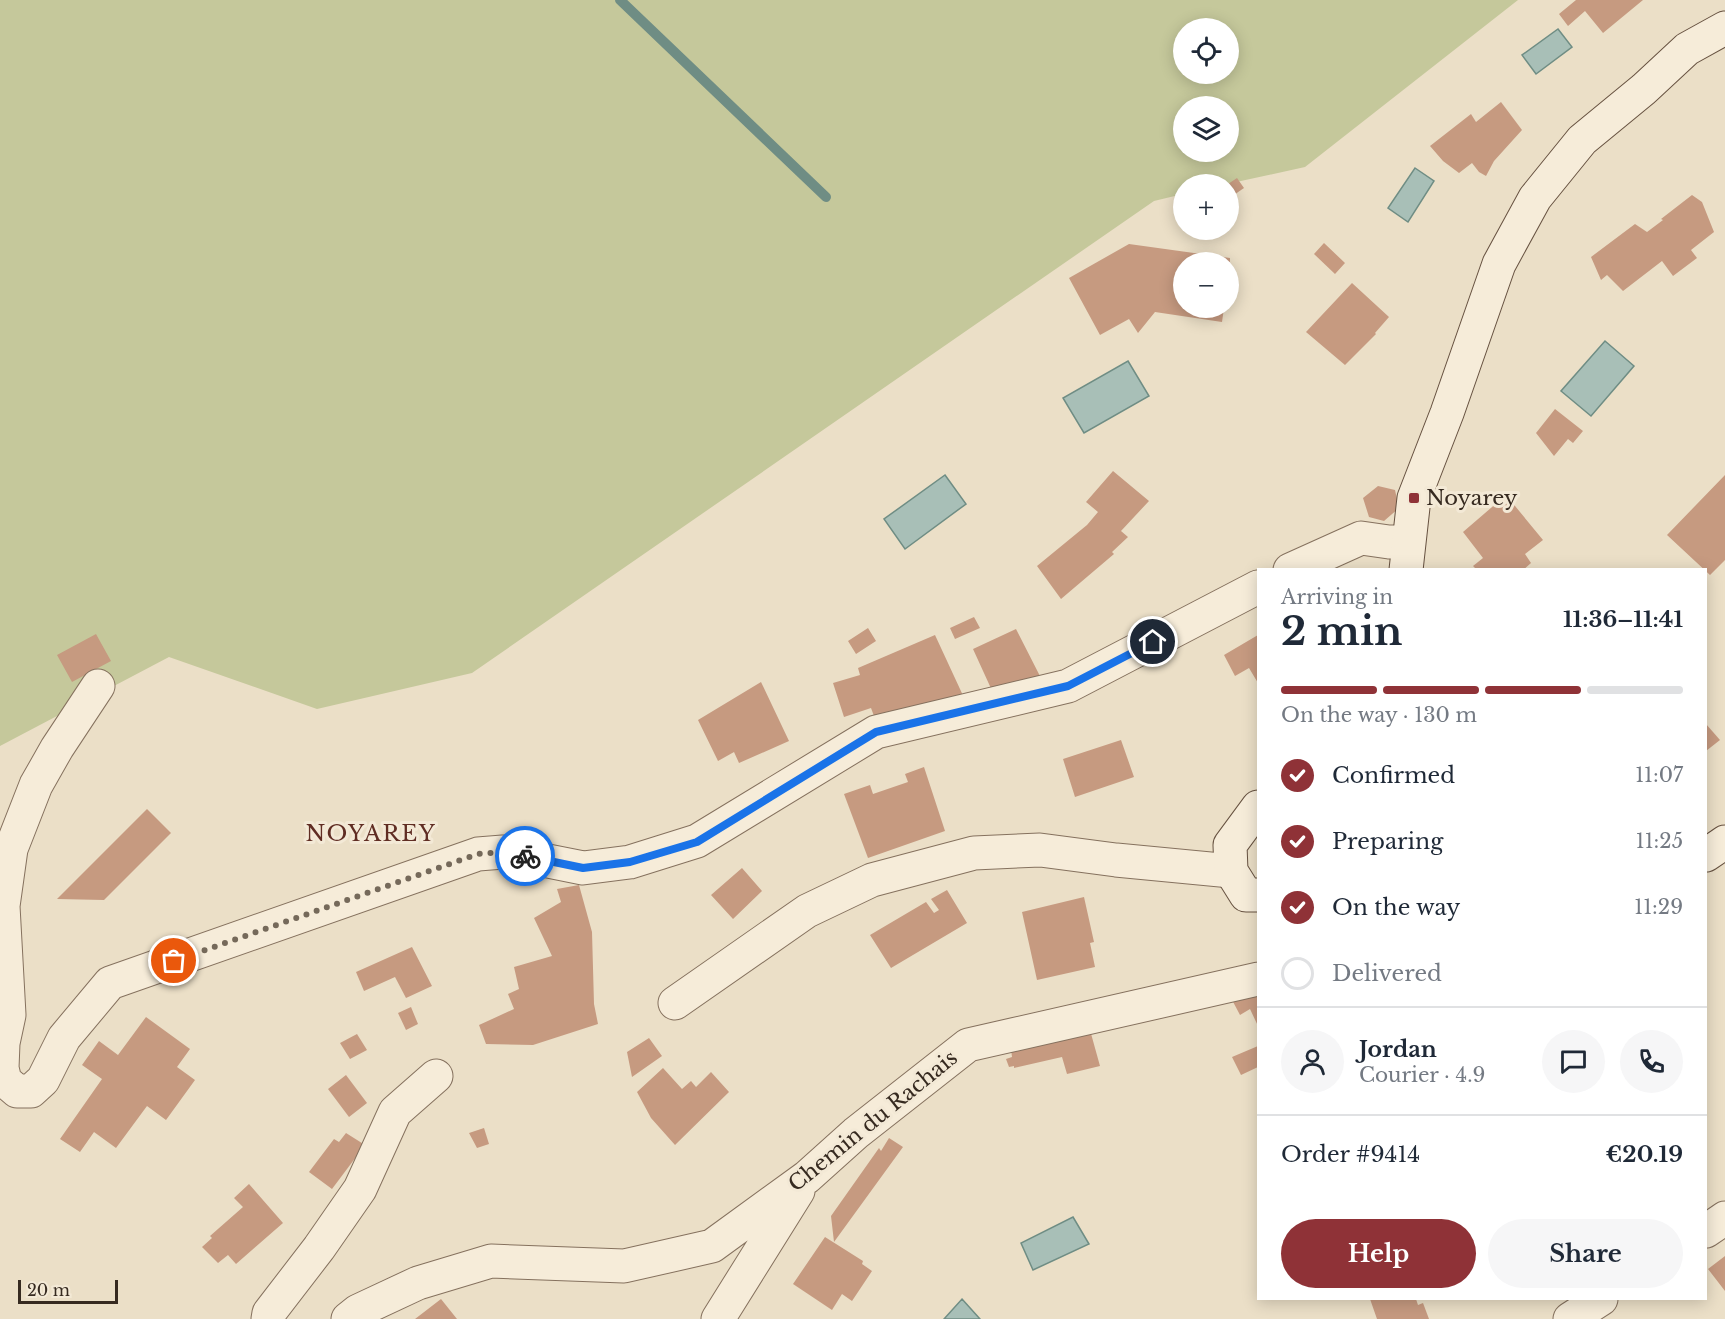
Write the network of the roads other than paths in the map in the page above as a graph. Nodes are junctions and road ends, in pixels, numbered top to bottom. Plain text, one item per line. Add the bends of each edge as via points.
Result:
1 (1725, 28) edge
2 (1407, 556) edge
3 (1294, 568) edge
4 (1257, 588) edge
5 (98, 686) dead end
6 (1257, 808) edge
7 (1725, 842) edge
8 (1707, 854) edge
9 (1231, 871) junction
10 (1257, 895) edge
11 (1257, 979) edge
12 (675, 1003) dead end
13 (436, 1076) dead end
14 (807, 1177) junction
15 (1725, 1218) edge
16 (1707, 1230) edge
17 (1599, 1300) edge
18 (268, 1319) edge
19 (348, 1319) edge
20 (718, 1319) edge
21 (1570, 1319) edge

1 - 2 street via 1687,49 1582,140 1535,198 1499,264 1414,498
2 - 3 street via 1389,543 1361,538
4 - 5 street via 1068,686 876,732 697,842 630,862 583,868 502,852 478,854 110,983 64,1038 43,1080 31,1091 17,1091 5,1081 2,1068 9,1014 3,906 11,849 36,785
6 - 9 street via 1230,845
7 - 8 street
9 - 10 street via 1246,895
9 - 12 street via 1040,850 974,853 872,880 807,910
11 - 14 street, Chemin du Rachais via 968,1045
13 - 18 street via 395,1112 360,1189
14 - 19 street, Chemin du Rachais via 712,1246 624,1266 491,1261 417,1283
14 - 20 street
15 - 16 street
17 - 21 street

